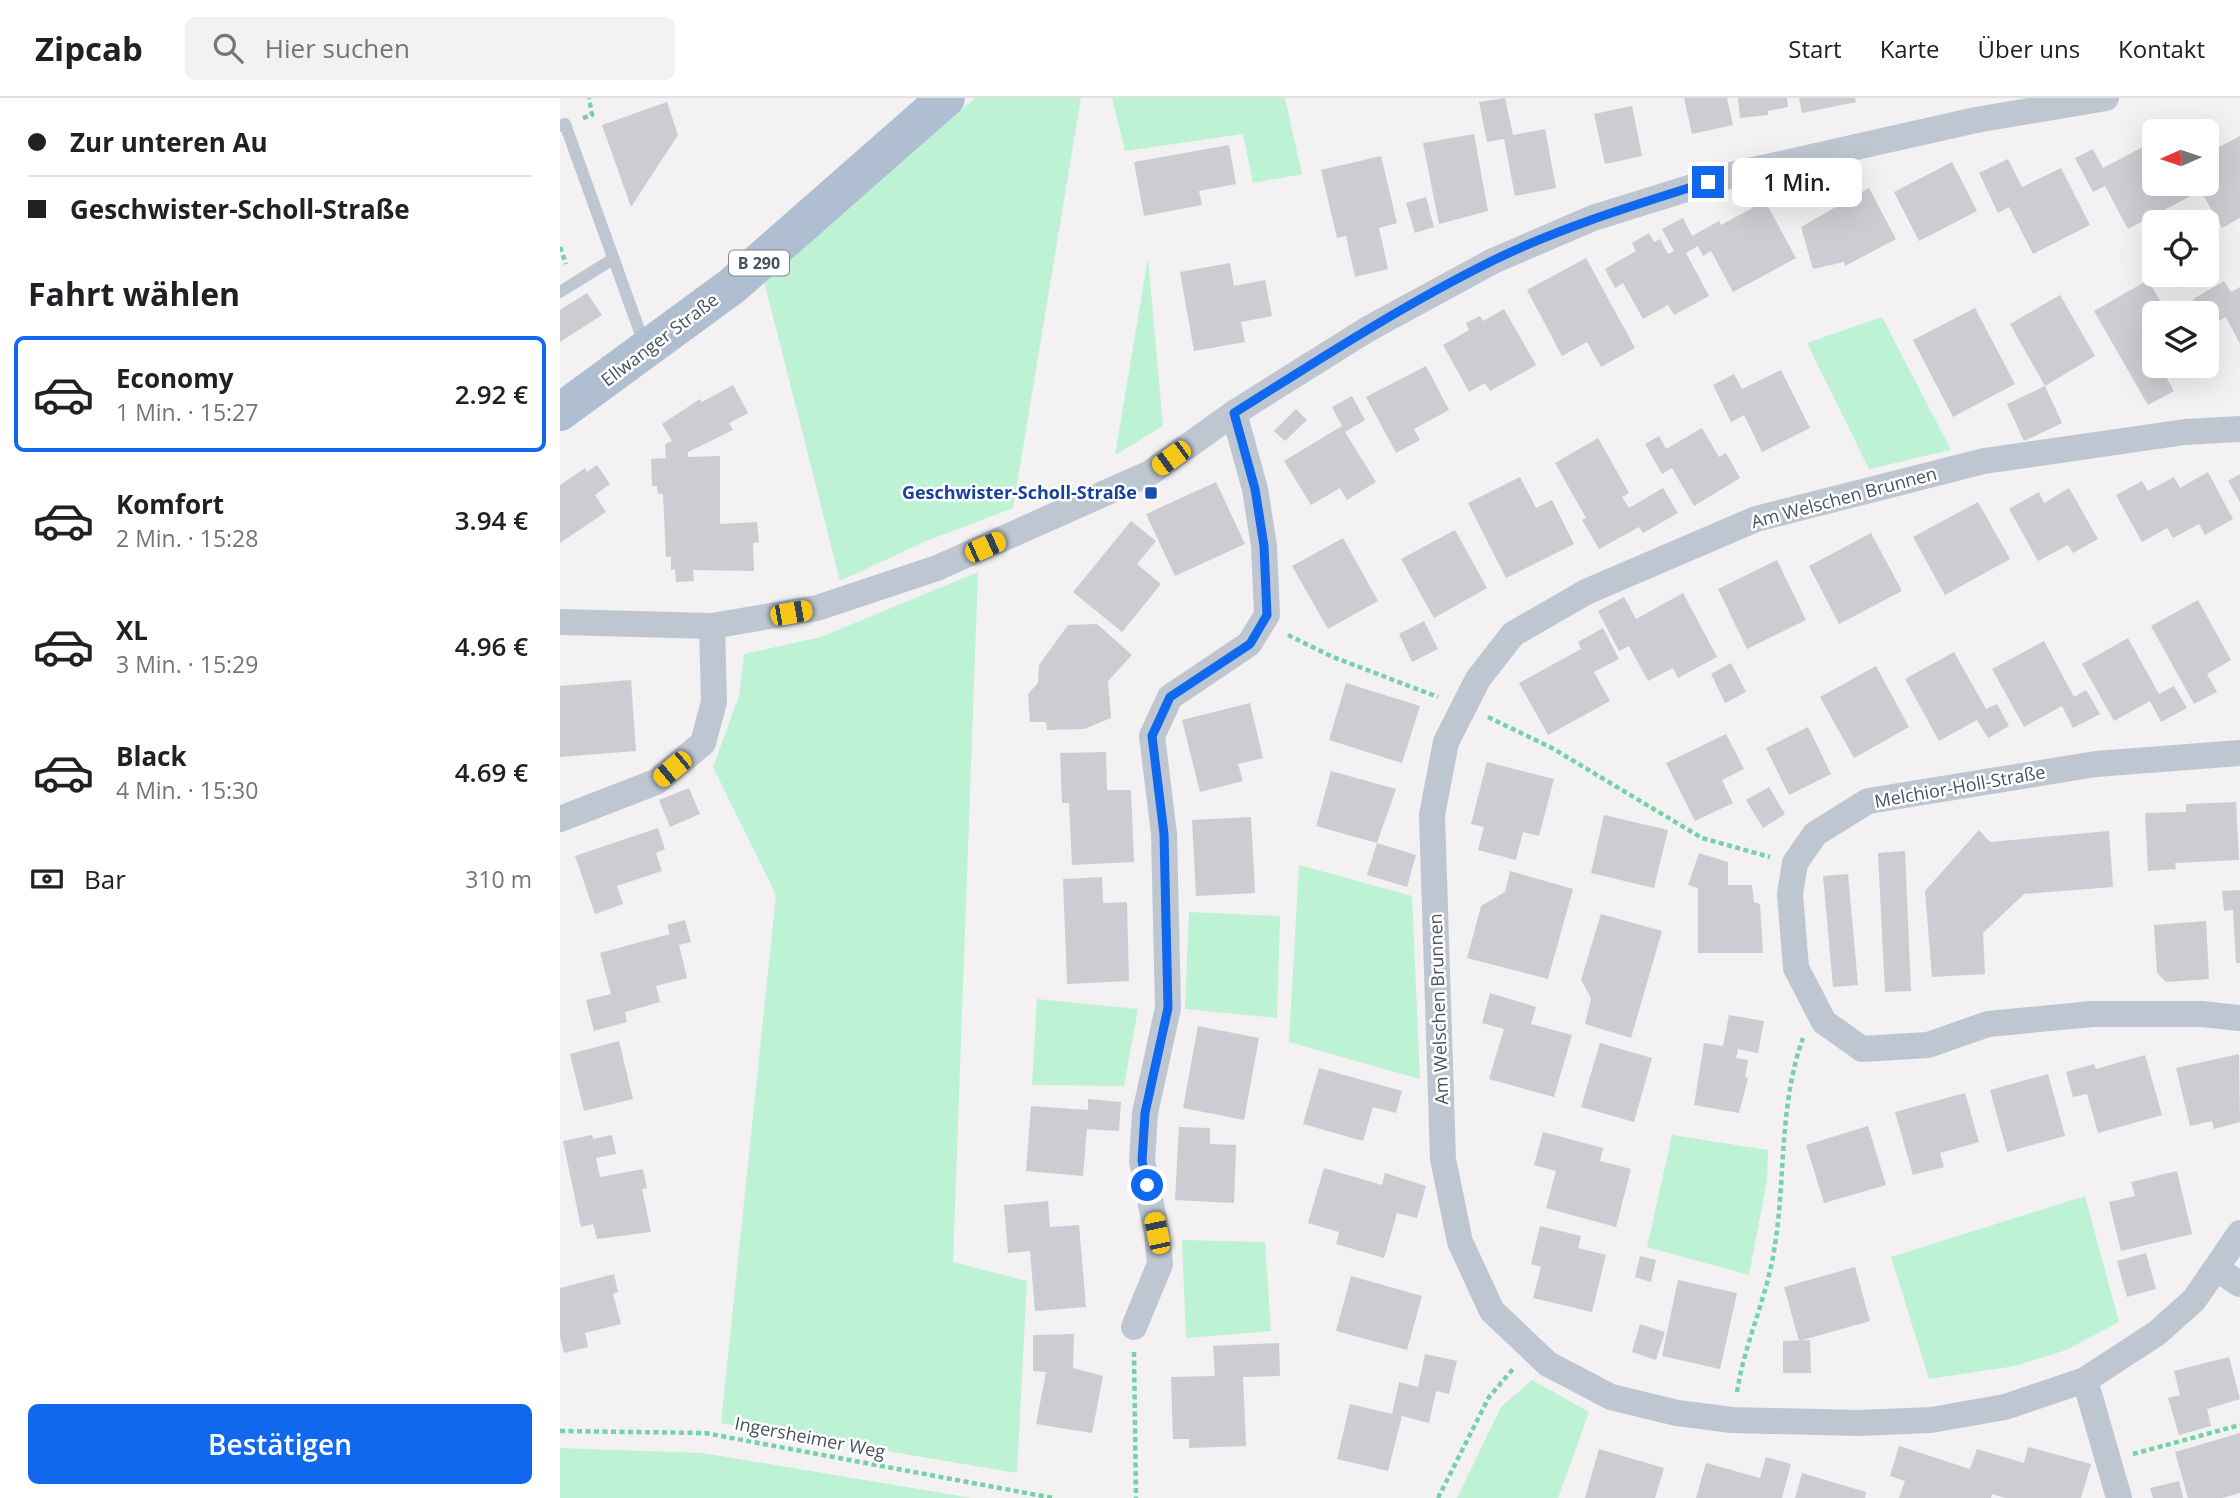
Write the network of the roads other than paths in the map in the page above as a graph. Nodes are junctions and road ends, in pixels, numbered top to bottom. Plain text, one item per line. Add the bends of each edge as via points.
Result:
1 (946, 98) edge
2 (2106, 98) edge
3 (560, 126) edge
4 (614, 259) junction
5 (560, 292) edge
6 (646, 350) junction
7 (560, 412) edge
8 (1234, 413) junction
9 (2240, 429) edge
10 (560, 622) edge
11 (712, 626) junction
12 (2240, 753) edge
13 (560, 819) edge
14 (2240, 1018) edge
15 (2240, 1233) edge
16 (2217, 1269) junction
17 (2240, 1284) edge
18 (1134, 1327) road end
19 (2085, 1380) junction
20 (2119, 1498) edge

1 - 6 main road, Ellwanger Straße / B 290 via 732,286
2 - 8 street via 1976,120 1731,175 1594,218 1481,267 1368,329
3 - 4 lane via 565,124
4 - 5 lane
4 - 6 lane
6 - 7 main road, Ellwanger Straße / B 290
8 - 11 street via 1150,473 937,568 817,608
8 - 18 street via 1255,489 1264,546 1267,615 1250,644 1170,697 1152,736 1164,834 1168,1008 1145,1113 1142,1161 1160,1264
9 - 19 street, Am Welschen Brunnen via 2185,432 1984,461 1756,519 1586,592 1513,634 1478,679 1446,742 1432,815 1443,1159 1460,1242 1492,1311 1548,1364 1611,1397 1732,1420 1931,1420 2005,1408
10 - 11 street
11 - 13 street via 714,702 703,743 656,782
12 - 14 street, Melchior-Holl-Straße via 2096,764 1868,802 1815,834 1795,863 1790,894 1796,968 1824,1022 1862,1049 1928,1045 1988,1024 2092,1014
15 - 16 street, Am Welschen Brunnen
16 - 17 street
16 - 19 street, Am Welschen Brunnen via 2194,1300 2157,1333
19 - 20 street

